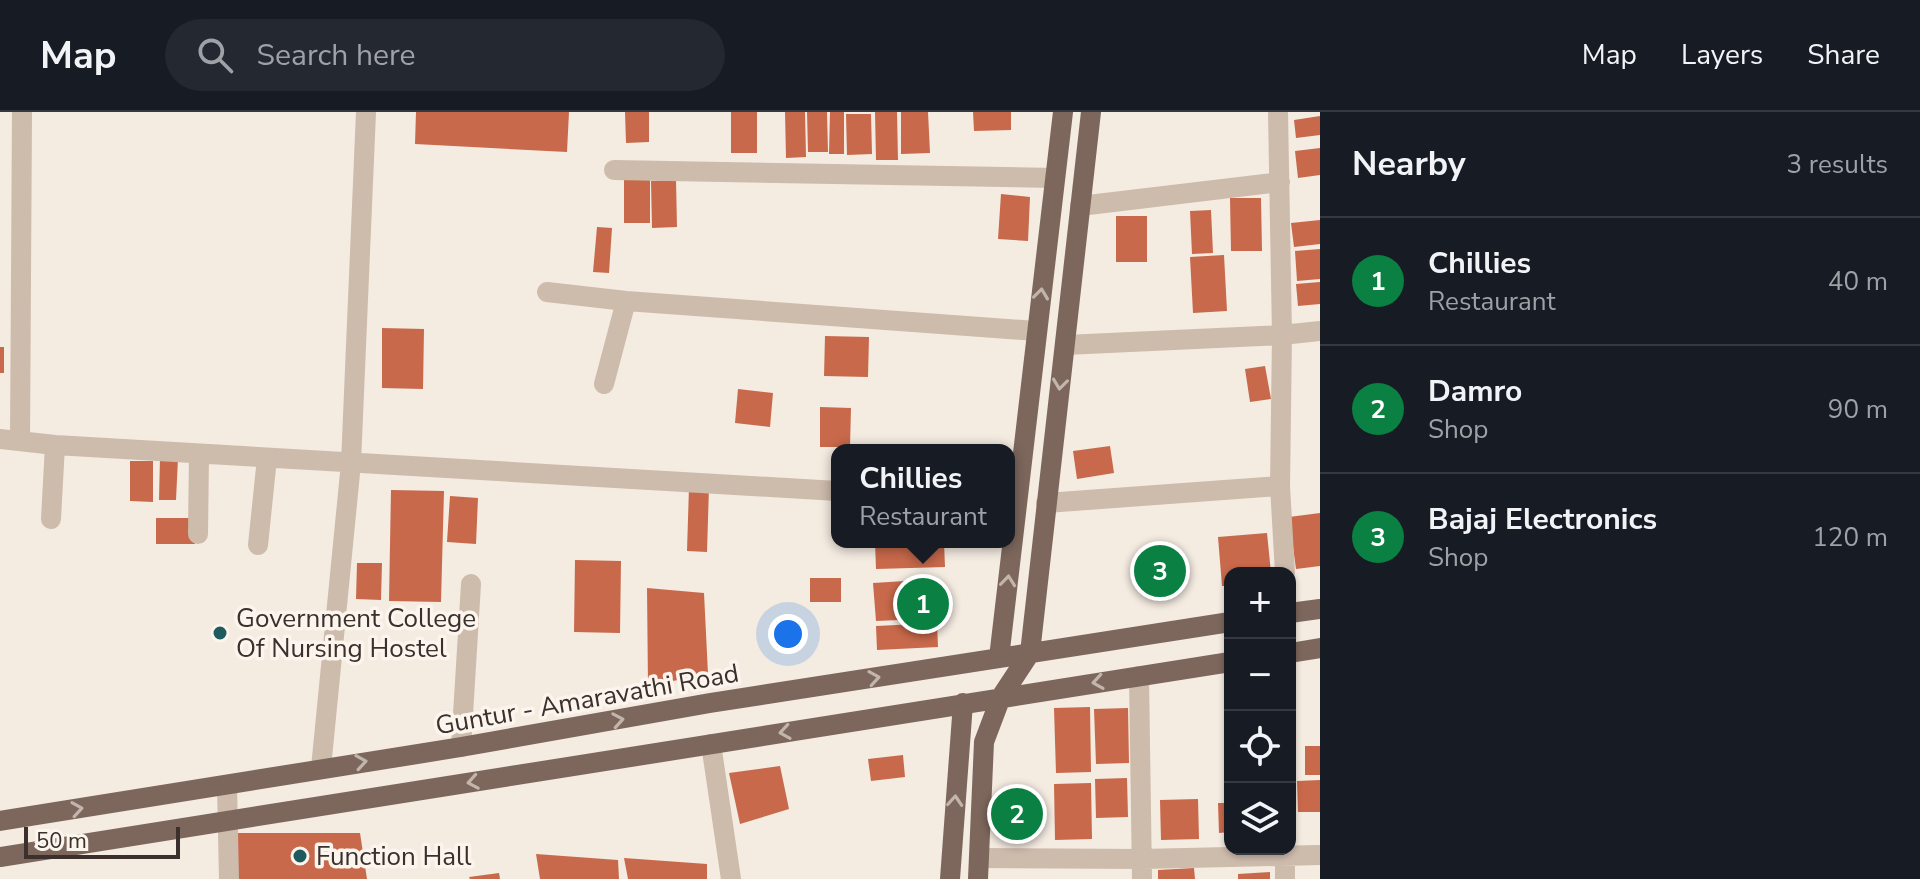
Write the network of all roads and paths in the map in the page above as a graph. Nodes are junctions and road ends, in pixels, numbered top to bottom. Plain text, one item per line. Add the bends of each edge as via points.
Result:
1 (22, 112) edge
2 (366, 112) edge
3 (1063, 112) edge
4 (1091, 112) edge
5 (1278, 112) edge
6 (614, 170) dead end
7 (1055, 178) junction
8 (1280, 182) junction
9 (1080, 206) junction
10 (547, 292) dead end
11 (626, 301) junction
12 (1036, 331) junction
13 (1320, 331) edge
14 (1282, 335) junction
15 (1065, 345) junction
16 (604, 384) dead end
17 (10, 440) edge
18 (55, 445) junction
19 (199, 454) junction
20 (267, 458) junction
21 (351, 463) junction
22 (1015, 486) edge
23 (1280, 486) junction
24 (831, 491) edge
25 (1046, 503) junction
26 (51, 519) dead end
27 (198, 534) dead end
28 (258, 545) dead end
29 (1009, 548) edge
30 (1285, 567) edge
31 (471, 584) dead end
32 (1320, 609) edge
33 (1296, 612) edge
34 (1224, 623) edge
35 (1320, 648) edge
36 (1296, 652) edge
37 (1030, 653) junction
38 (999, 658) junction
39 (1224, 663) edge
40 (1139, 676) junction
41 (1001, 697) junction
42 (963, 703) junction
43 (518, 737) junction
44 (711, 744) junction
45 (461, 747) junction
46 (321, 768) junction
47 (524, 773) junction
48 (227, 785) junction
49 (0, 821) edge
50 (227, 821) junction
51 (1296, 853) edge
52 (1260, 855) edge
53 (1285, 855) edge
54 (1320, 855) edge
55 (0, 857) edge
56 (979, 858) junction
57 (1142, 869) edge
58 (229, 879) edge
59 (731, 879) edge
60 (950, 879) edge
61 (978, 879) edge
62 (1285, 879) edge

1 - 17 street
2 - 21 street
3 - 7 main road
4 - 9 main road
5 - 8 street
6 - 7 street
12 -> 7 main road
8 - 9 street
8 - 14 street
9 - 15 main road
10 - 11 street
11 - 12 street
11 - 16 street
12 - 22 main road
13 - 14 street
14 - 15 street
14 - 23 street
15 -> 25 main road
17 - 18 street
18 - 19 street
18 - 26 street
19 - 20 street
19 - 27 street
20 - 21 street
20 - 28 street
21 - 24 street
21 - 46 street
23 - 25 street
23 - 30 street
25 - 37 main road
38 -> 29 main road
31 - 45 street
32 - 33 main road
34 - 37 main road, Guntur - Amaravathi Road
35 - 36 main road
37 - 38 main road, Guntur - Amaravathi Road
37 - 41 main road
43 -> 38 main road, Guntur - Amaravathi Road
39 - 40 main road
40 -> 41 main road
40 - 57 street
41 - 42 main road
41 - 56 main road via 984,742
42 -> 44 main road
60 -> 42 main road
43 - 45 main road, Guntur - Amaravathi Road
43 - 47 main road
44 - 47 main road
44 - 59 street
46 -> 45 main road, Guntur - Amaravathi Road
46 - 48 main road, Guntur - Amaravathi Road
47 -> 50 main road
49 -> 48 main road, Guntur - Amaravathi Road
48 - 50 street
50 - 55 main road
50 - 58 street
51 - 54 street
52 - 57 street
53 - 62 street
56 - 57 street
56 - 61 main road

